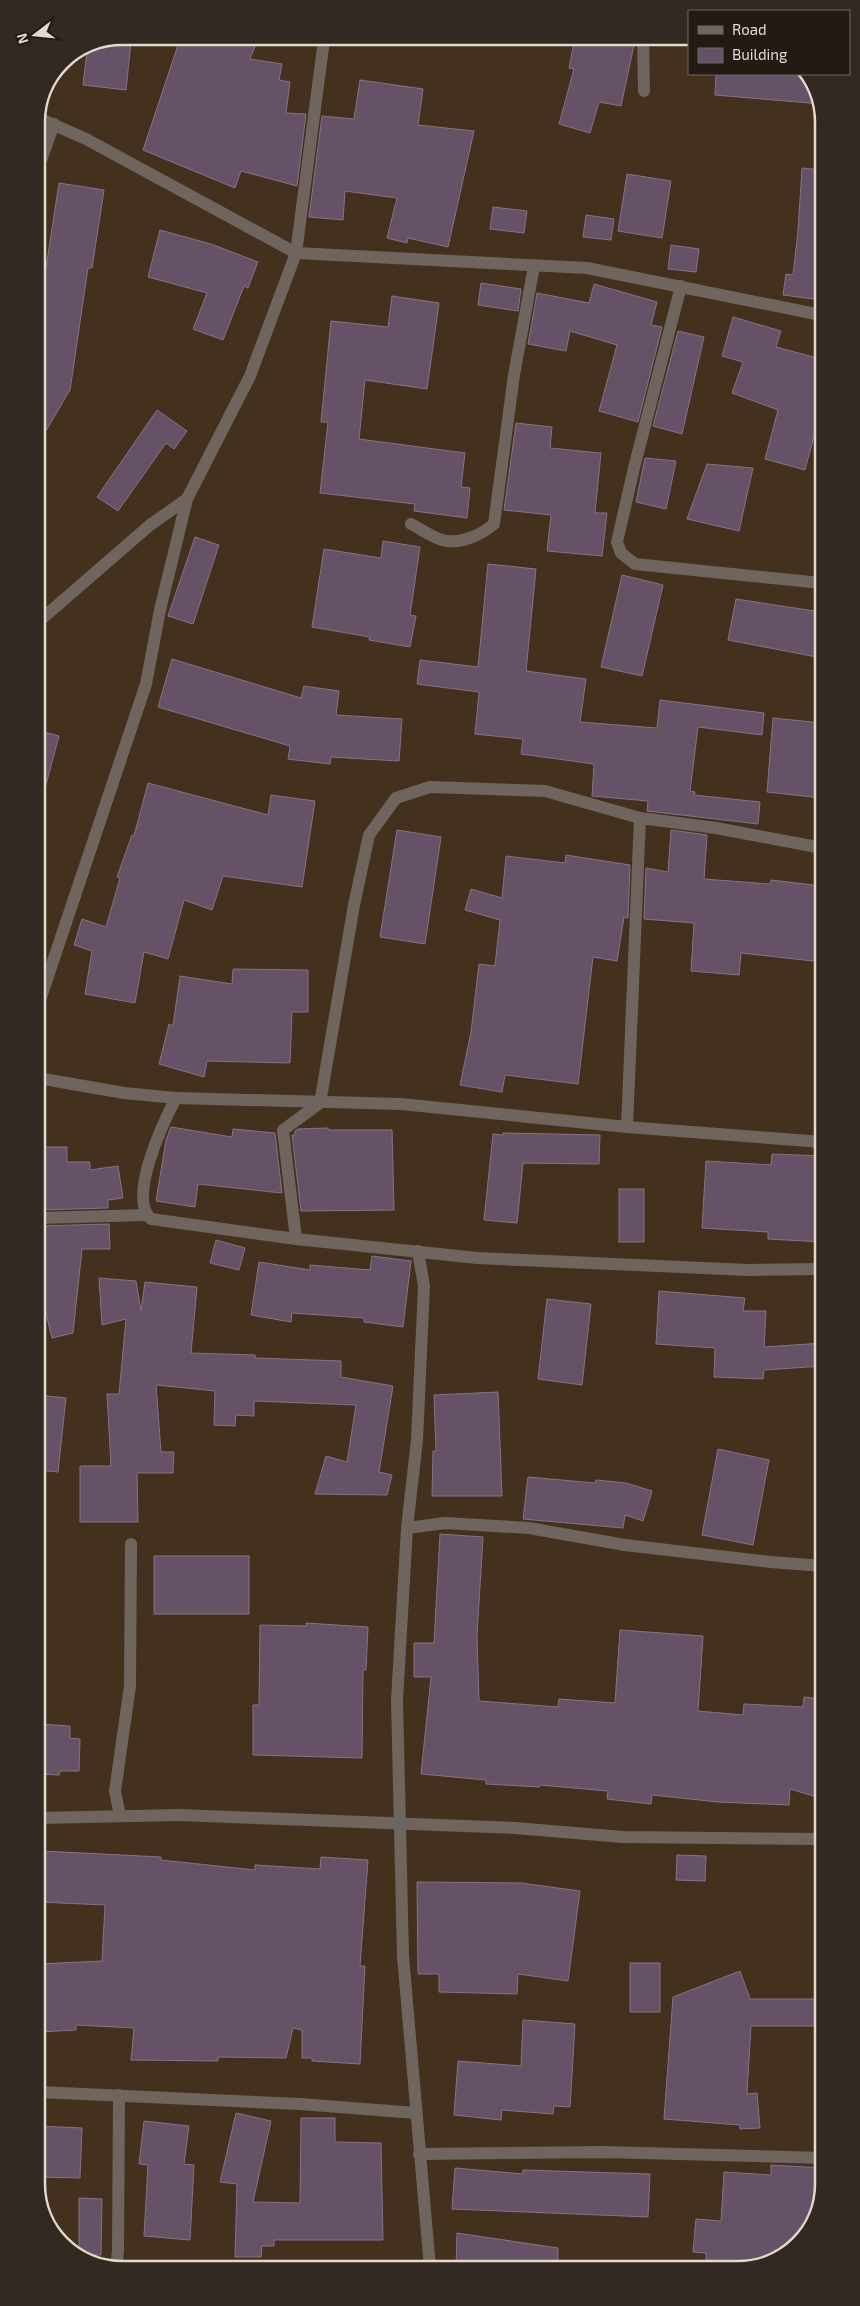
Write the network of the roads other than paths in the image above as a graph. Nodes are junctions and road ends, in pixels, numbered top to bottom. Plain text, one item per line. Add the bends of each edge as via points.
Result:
1 (323, 45) edge
2 (644, 45) edge
3 (644, 91) dead end
4 (45, 120) edge
5 (54, 124) junction
6 (45, 149) edge
7 (296, 253) junction
8 (534, 266) junction
9 (681, 286) junction
10 (815, 314) edge
11 (187, 499) junction
12 (411, 524) dead end
13 (815, 582) edge
14 (45, 616) edge
15 (640, 818) junction
16 (815, 847) edge
17 (45, 968) edge
18 (45, 1079) edge
19 (176, 1098) junction
20 (320, 1103) junction
21 (627, 1127) junction
22 (815, 1141) edge
23 (146, 1215) junction
24 (45, 1218) edge
25 (296, 1239) junction
26 (418, 1251) junction
27 (815, 1270) edge
28 (407, 1528) junction
29 (131, 1544) dead end
30 (815, 1565) edge
31 (120, 1816) junction
32 (45, 1818) edge
33 (400, 1825) junction
34 (815, 1839) edge
35 (45, 2092) edge
36 (119, 2095) junction
37 (416, 2114) junction
38 (419, 2154) junction
39 (815, 2158) edge
40 (117, 2261) edge
41 (429, 2261) edge

1 - 7 street
2 - 3 street
4 - 5 street
5 - 6 street
5 - 7 street via 86,138
7 - 8 street
7 - 11 street via 250,376
8 - 9 street via 587,268
8 - 12 street via 514,375 494,524 484,532 463,540 443,540
9 - 10 street
9 - 13 street via 634,468 618,542 621,554 634,564
11 - 14 street via 150,525
11 - 17 street via 146,684
15 - 16 street
15 - 20 street via 545,791 430,787 396,798 369,835
15 - 21 street
18 - 19 street
19 - 20 street
19 - 23 street via 158,1133 145,1175 143,1207
20 - 21 street via 401,1104
20 - 25 street via 282,1130
21 - 22 street
23 - 24 street
23 - 25 street via 151,1219
25 - 26 street
26 - 27 street via 523,1261
26 - 28 street via 423,1296 417,1440
28 - 30 street via 445,1523 529,1528 635,1546
28 - 33 street via 397,1700
29 - 31 street via 130,1686 116,1791
31 - 32 street
31 - 33 street via 329,1820
33 - 34 street via 515,1828 623,1838
33 - 37 street via 403,1956
35 - 36 street
36 - 37 street via 300,2104
36 - 40 street
37 - 38 street
38 - 39 street via 604,2152
38 - 41 street

